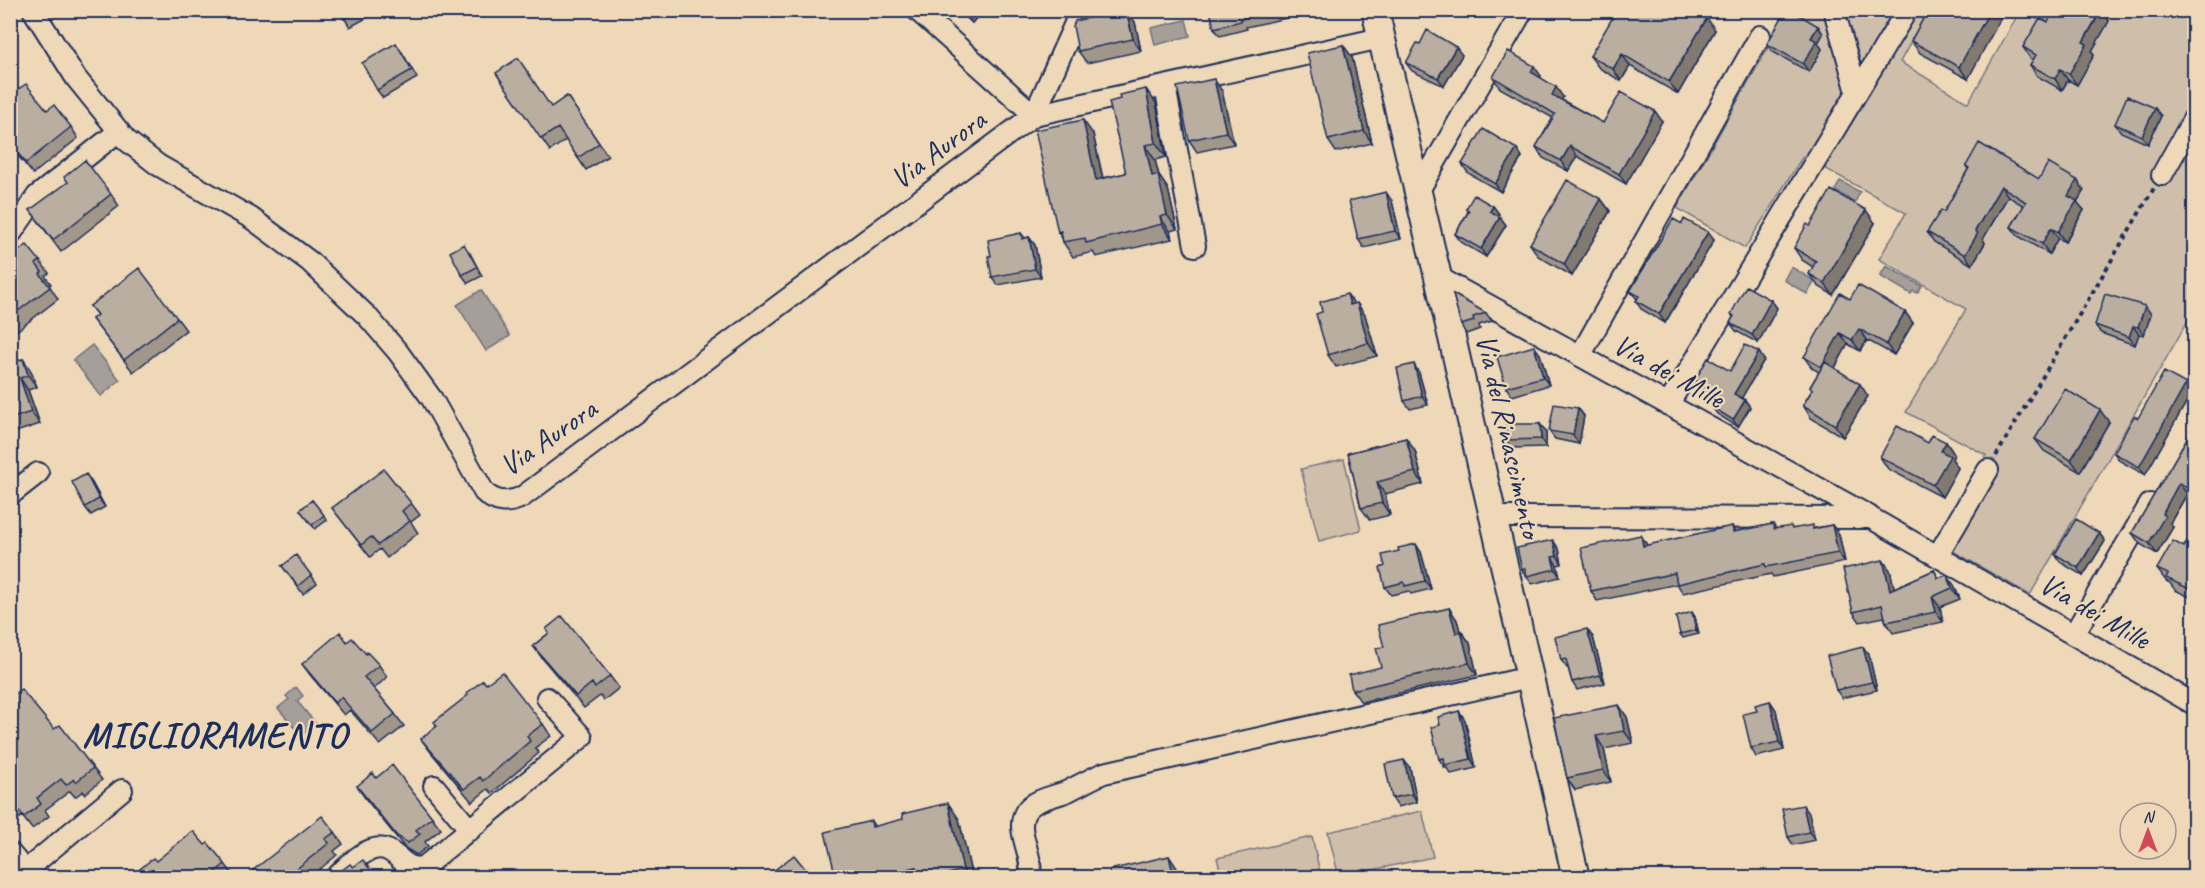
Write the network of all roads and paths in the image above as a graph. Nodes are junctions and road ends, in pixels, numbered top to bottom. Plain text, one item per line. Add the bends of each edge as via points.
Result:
1 (33, 10) edge
2 (916, 10) edge
3 (1081, 10) edge
4 (1375, 10) edge
5 (1523, 10) edge
6 (1834, 10) edge
7 (1906, 10) edge
8 (1760, 36) dead end
9 (1381, 38) junction
10 (1165, 86) junction
11 (1857, 92) junction
12 (1034, 115) junction
13 (2194, 118) edge
14 (118, 131) junction
15 (2162, 175) joint
16 (1418, 192) junction
17 (10, 236) edge
18 (1196, 246) dead end
19 (1438, 277) junction
20 (1580, 356) junction
21 (1668, 405) junction
22 (1988, 470) joint
23 (38, 473) dead end
24 (2160, 485) edge
25 (10, 495) edge
26 (1493, 517) junction
27 (1871, 518) junction
28 (1938, 555) junction
29 (2074, 634) junction
30 (1530, 677) junction
31 (547, 698) dead end
32 (2194, 702) edge
33 (434, 786) dead end
34 (122, 790) dead end
35 (470, 830) junction
36 (10, 853) edge
37 (28, 874) edge
38 (335, 878) edge
39 (1030, 878) edge
40 (1576, 878) edge

1 - 14 street, Via Aurora via 69,68
2 - 12 street
3 - 12 street, Via Aurora
4 - 9 street, Via del Rinascimento
5 - 16 street
6 - 11 street
7 - 11 street
8 - 20 street
9 - 10 street
9 - 16 street, Via del Rinascimento
10 - 12 street
10 - 18 street
11 - 21 street
12 - 14 street, Via Aurora via 522,496 508,502 484,492 421,382 367,316 330,280 251,218 158,165
13 - 15 street
14 - 17 street via 37,196
15 - 22 path
16 - 19 street, Via del Rinascimento
19 - 20 street, Via dei Mille
19 - 26 street, Via del Rinascimento
20 - 21 street, Via dei Mille
21 - 27 street, Via dei Mille
22 - 28 street
23 - 25 street
24 - 29 street
26 - 27 street, Via dei Mille
26 - 30 street, Via del Rinascimento
27 - 28 street, Via dei Mille
28 - 29 street, Via dei Mille
29 - 32 street, Via dei Mille
30 - 39 street via 1095,776 1065,793 1038,801 1024,814 1022,825
30 - 40 street, Via del Rinascimento
31 - 35 street via 589,732
33 - 35 street
34 - 37 street
35 - 38 street via 420,868 405,865 392,851 378,848 365,853
36 - 37 street

